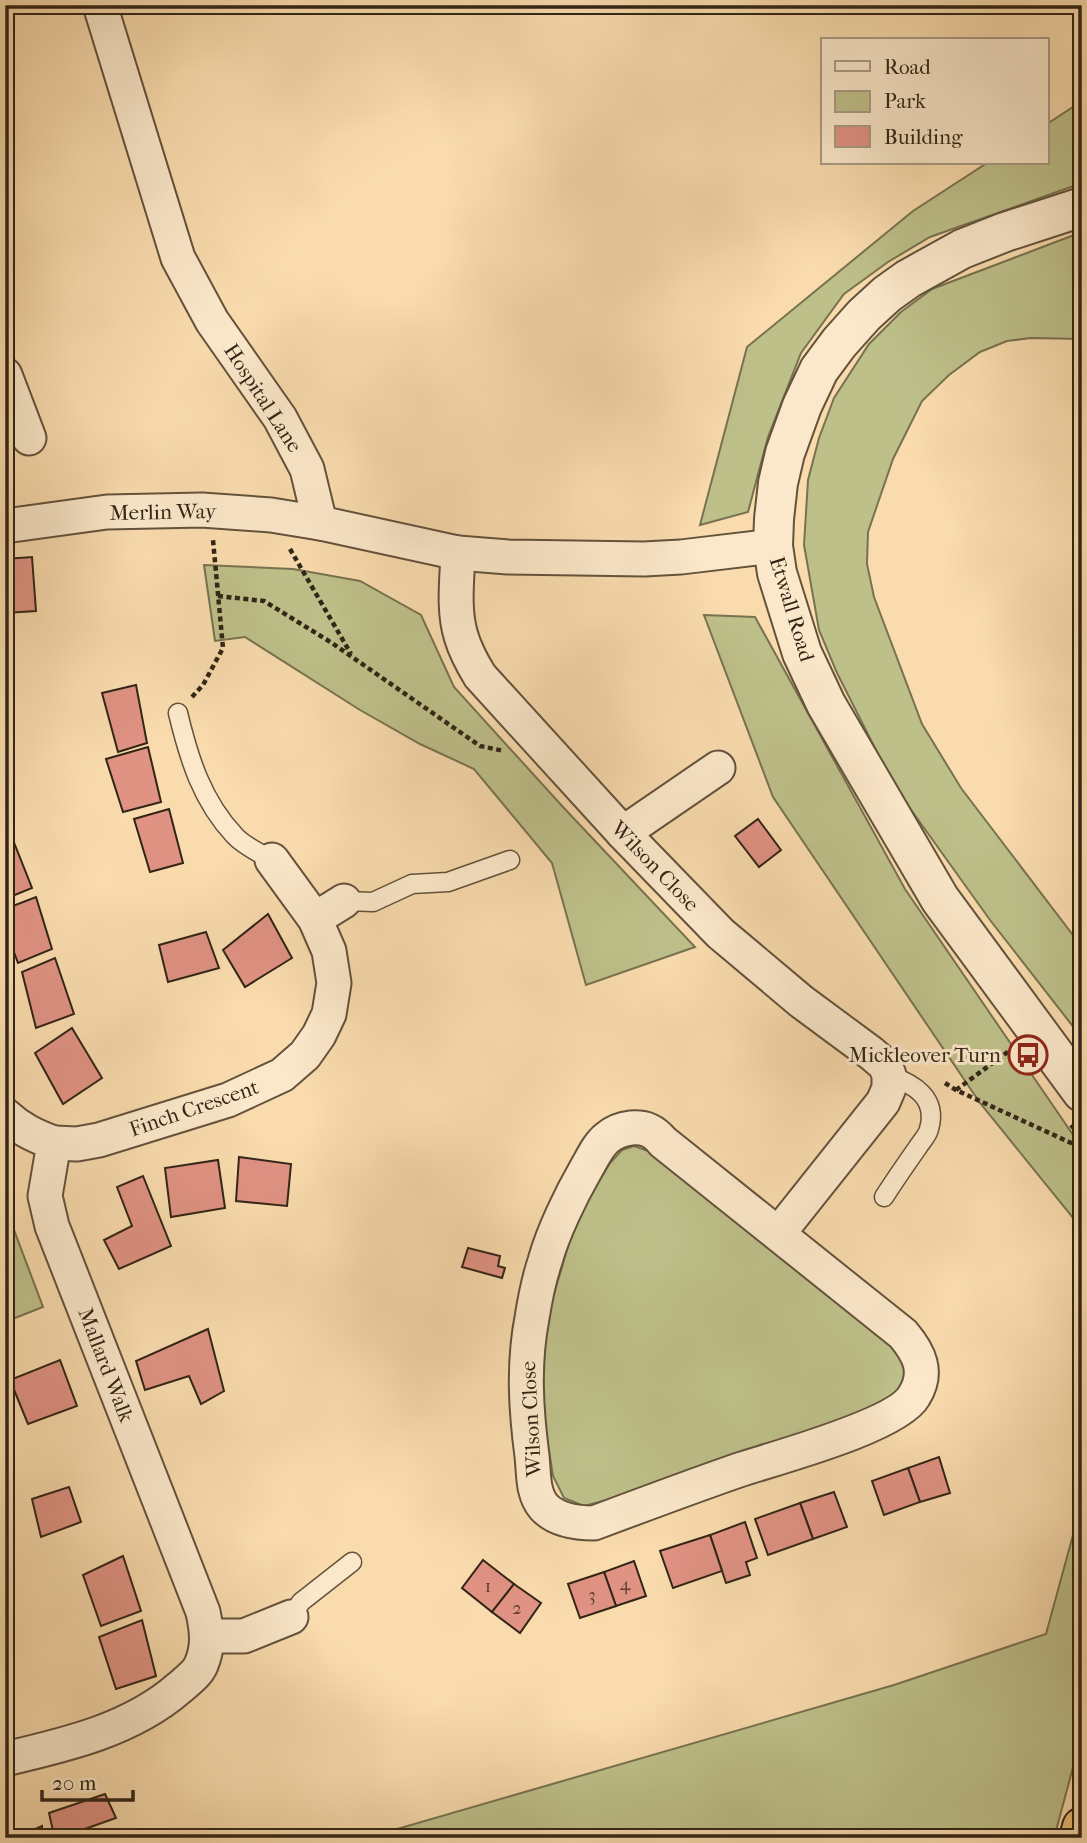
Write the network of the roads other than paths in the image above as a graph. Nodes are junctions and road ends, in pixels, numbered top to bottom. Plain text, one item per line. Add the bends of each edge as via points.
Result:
1 (100, 5) edge
2 (1082, 207) edge
3 (5, 375) edge
4 (29, 438) dead end
5 (305, 520) junction
6 (5, 526) edge
7 (773, 546) junction
8 (458, 553) junction
9 (178, 713) road end
10 (718, 768) dead end
11 (623, 833) junction
12 (272, 860) joint
13 (510, 860) dead end
14 (344, 901) joint
15 (315, 919) junction
16 (889, 1075) junction
17 (1082, 1093) edge
18 (5, 1115) edge
19 (54, 1143) junction
20 (884, 1197) dead end
21 (778, 1234) junction
22 (352, 1562) dead end
23 (291, 1617) joint
24 (208, 1636) junction
25 (5, 1759) edge
26 (1082, 1827) edge
27 (1079, 1838) edge

1 - 5 street, Hospital Lane via 178,258 212,321 280,418 307,469
2 - 7 street, Etwall Road via 962,249 887,294 839,342 819,370 785,453
3 - 4 street
5 - 6 street, Merlin Way via 210,510 107,512
5 - 8 street
7 - 8 street via 644,559
7 - 17 street, Etwall Road via 802,653 826,704 940,899
8 - 11 street, Wilson Close via 460,634 467,654 480,676
9 - 12 lane via 196,777 214,808 237,838
10 - 11 street
11 - 16 street, Wilson Close via 720,933 871,1053
12 - 15 street, Finch Crescent
13 - 14 lane via 448,882 412,884 373,902
14 - 15 street
15 - 19 street, Finch Crescent via 329,951 334,983 329,1014 305,1055 282,1075 228,1100 99,1140
16 - 20 lane via 926,1097 931,1113 929,1130
16 - 21 street via 883,1102
18 - 19 street via 34,1136
19 - 24 street, Mallard Walk via 45,1196 52,1226 203,1612
21 - 21 street, Wilson Close via 910,1342 922,1373 914,1397 895,1414 846,1435 594,1523 580,1523 545,1508 534,1485 525,1380 532,1319 552,1240 605,1139 620,1130 648,1129
22 - 23 lane via 301,1602
23 - 24 street via 244,1636
24 - 25 street via 200,1667 167,1699 69,1744
26 - 27 highway

